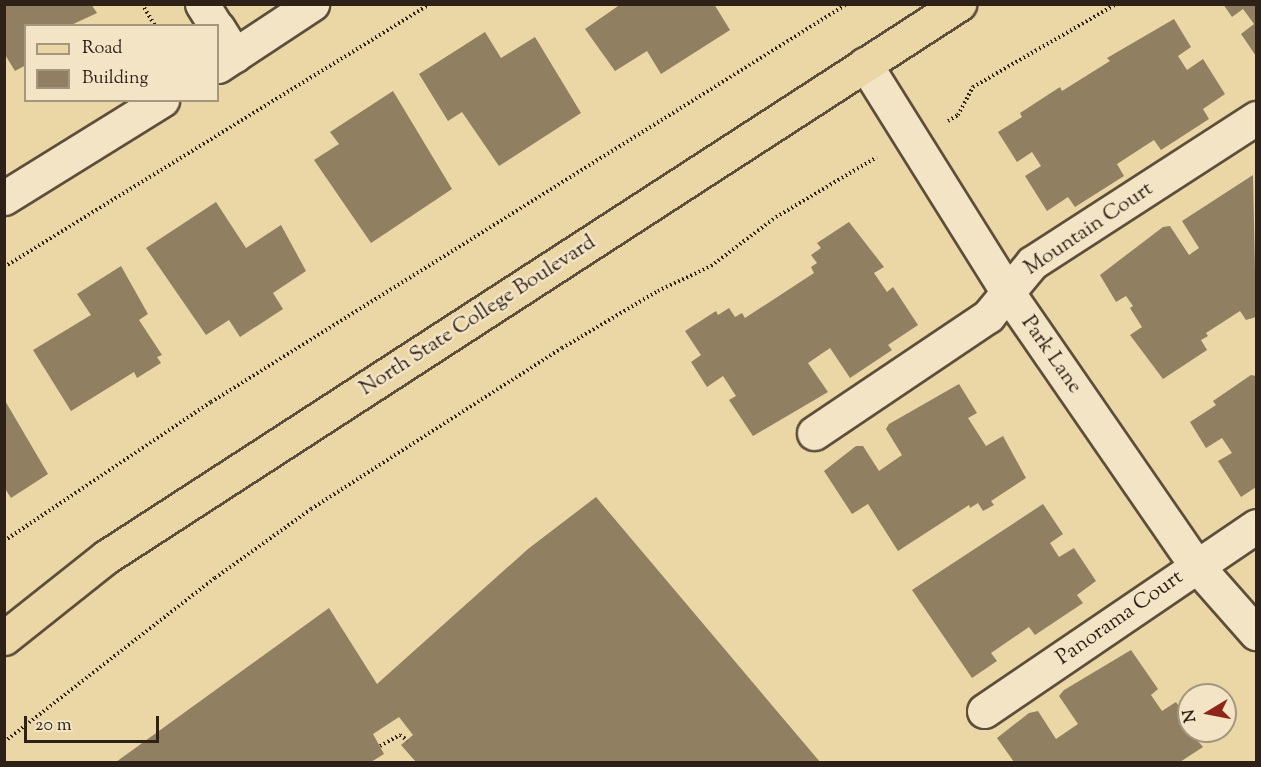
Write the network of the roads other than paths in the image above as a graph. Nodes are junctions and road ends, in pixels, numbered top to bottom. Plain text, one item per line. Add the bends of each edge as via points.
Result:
1 (202, 4) edge
2 (312, 4) edge
3 (959, 4) edge
4 (215, 24) edge
5 (219, 34) edge
6 (226, 60) edge
7 (866, 64) junction
8 (159, 102) edge
9 (1257, 118) edge
10 (4, 198) edge
11 (1006, 290) junction
12 (814, 433) dead end
13 (1257, 526) edge
14 (1196, 565) junction
15 (1257, 633) edge
16 (4, 638) edge
17 (984, 711) dead end

1 - 4 street
2 - 6 street
3 - 7 main road, North State College Boulevard
5 - 6 street
7 - 11 street, Park Lane
7 - 16 main road, North State College Boulevard via 106,558
8 - 10 street
9 - 11 street, Mountain Court via 1032,263
11 - 12 street, Mountain Court via 988,316
11 - 14 street, Park Lane
13 - 14 street, Panorama Court
14 - 15 street, Park Lane
14 - 17 street, Panorama Court

